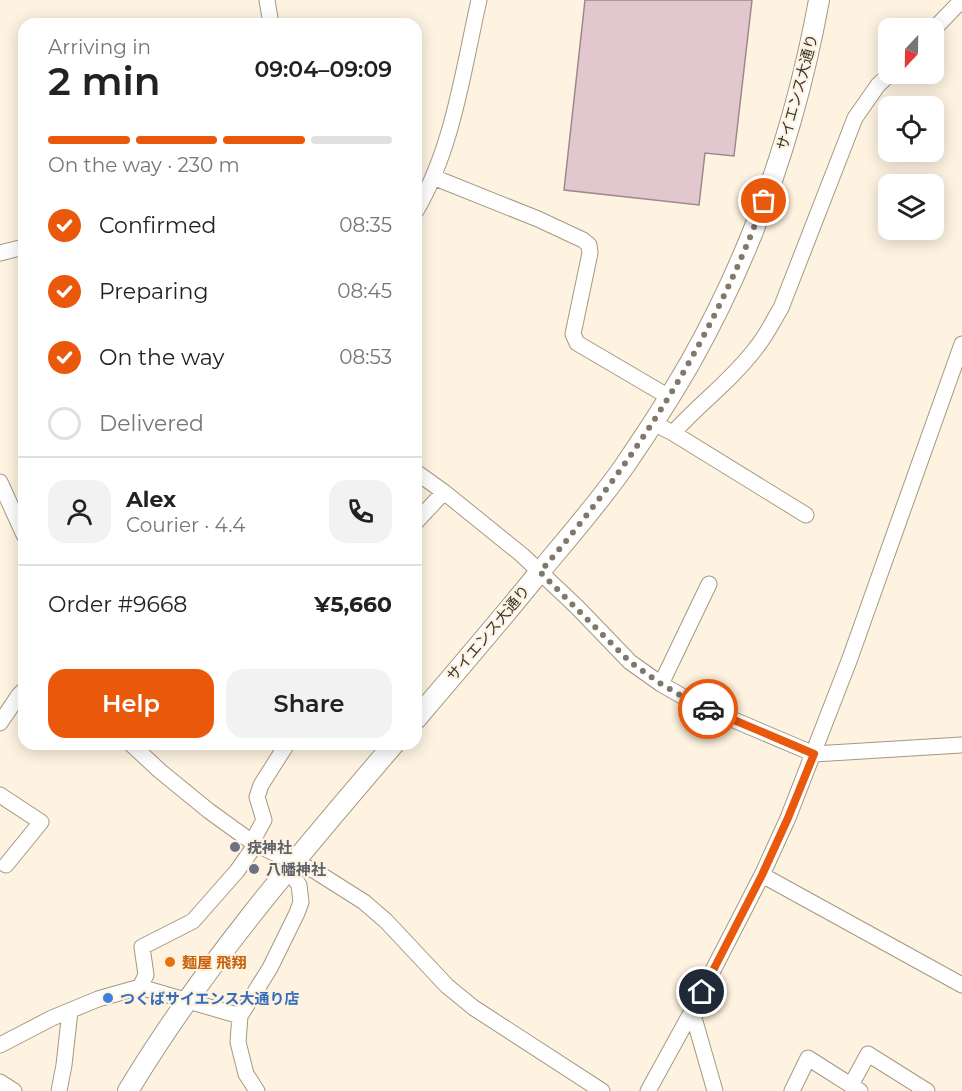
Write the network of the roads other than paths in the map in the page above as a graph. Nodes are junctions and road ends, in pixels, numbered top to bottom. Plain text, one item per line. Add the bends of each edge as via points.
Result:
1 (267, 0) edge
2 (478, 0) edge
3 (819, 0) edge
4 (962, 0) edge
5 (270, 18) edge
6 (944, 19) edge
7 (879, 84) edge
8 (433, 177) junction
9 (422, 199) edge
10 (18, 248) edge
11 (0, 253) edge
12 (962, 344) edge
13 (669, 397) junction
14 (653, 423) junction
15 (673, 433) junction
16 (422, 476) edge
17 (0, 482) edge
18 (444, 492) junction
19 (806, 515) dead end
20 (422, 516) edge
21 (18, 522) edge
22 (540, 572) junction
23 (709, 584) dead end
24 (661, 684) junction
25 (18, 696) edge
26 (422, 712) edge
27 (0, 723) edge
28 (961, 745) edge
29 (137, 750) edge
30 (283, 750) edge
31 (389, 750) edge
32 (814, 754) junction
33 (0, 795) edge
34 (254, 843) junction
35 (6, 865) dead end
36 (291, 865) junction
37 (762, 875) junction
38 (962, 985) edge
39 (140, 987) junction
40 (187, 1000) junction
41 (70, 1011) junction
42 (692, 1011) junction
43 (240, 1016) junction
44 (0, 1045) edge
45 (0, 1082) edge
46 (856, 1088) edge
47 (14, 1091) edge
48 (59, 1091) edge
49 (128, 1091) edge
50 (257, 1091) edge
51 (602, 1091) edge
52 (648, 1091) edge
53 (716, 1091) edge
54 (792, 1091) edge
55 (927, 1091) edge

1 - 5 street
2 - 8 street via 449,133
3 - 13 main road, サイエンス大通り via 796,105 757,220 719,304
4 - 6 street
7 - 15 street via 855,118 771,325 737,370
8 - 9 street
8 - 13 street via 538,219 589,245 573,334 578,343
10 - 11 street
12 - 32 street
13 - 14 main road, サイエンス大通り
14 - 15 street
14 - 22 main road, サイエンス大通り via 605,492
15 - 19 street
16 - 18 street
17 - 21 street
18 - 20 street
18 - 22 street
22 - 24 street via 630,662
22 - 26 main road, サイエンス大通り
23 - 24 street
24 - 32 street via 694,703
25 - 27 street
28 - 32 street
29 - 34 street
30 - 34 street via 257,797 264,820
31 - 36 main road
32 - 37 street
33 - 35 street via 41,822
34 - 36 street
34 - 39 street via 237,871 193,921 142,947 146,975
36 - 40 main road
36 - 43 street via 301,902 270,968
36 - 51 street via 315,871 364,902 474,1008
37 - 38 street
37 - 42 street
39 - 40 street
39 - 41 street
40 - 43 street
40 - 49 main road
41 - 44 street
41 - 48 street
42 - 52 street
42 - 53 street
43 - 50 street via 238,1042 246,1074
45 - 47 street
46 - 54 street via 808,1058
46 - 55 street via 868,1054

